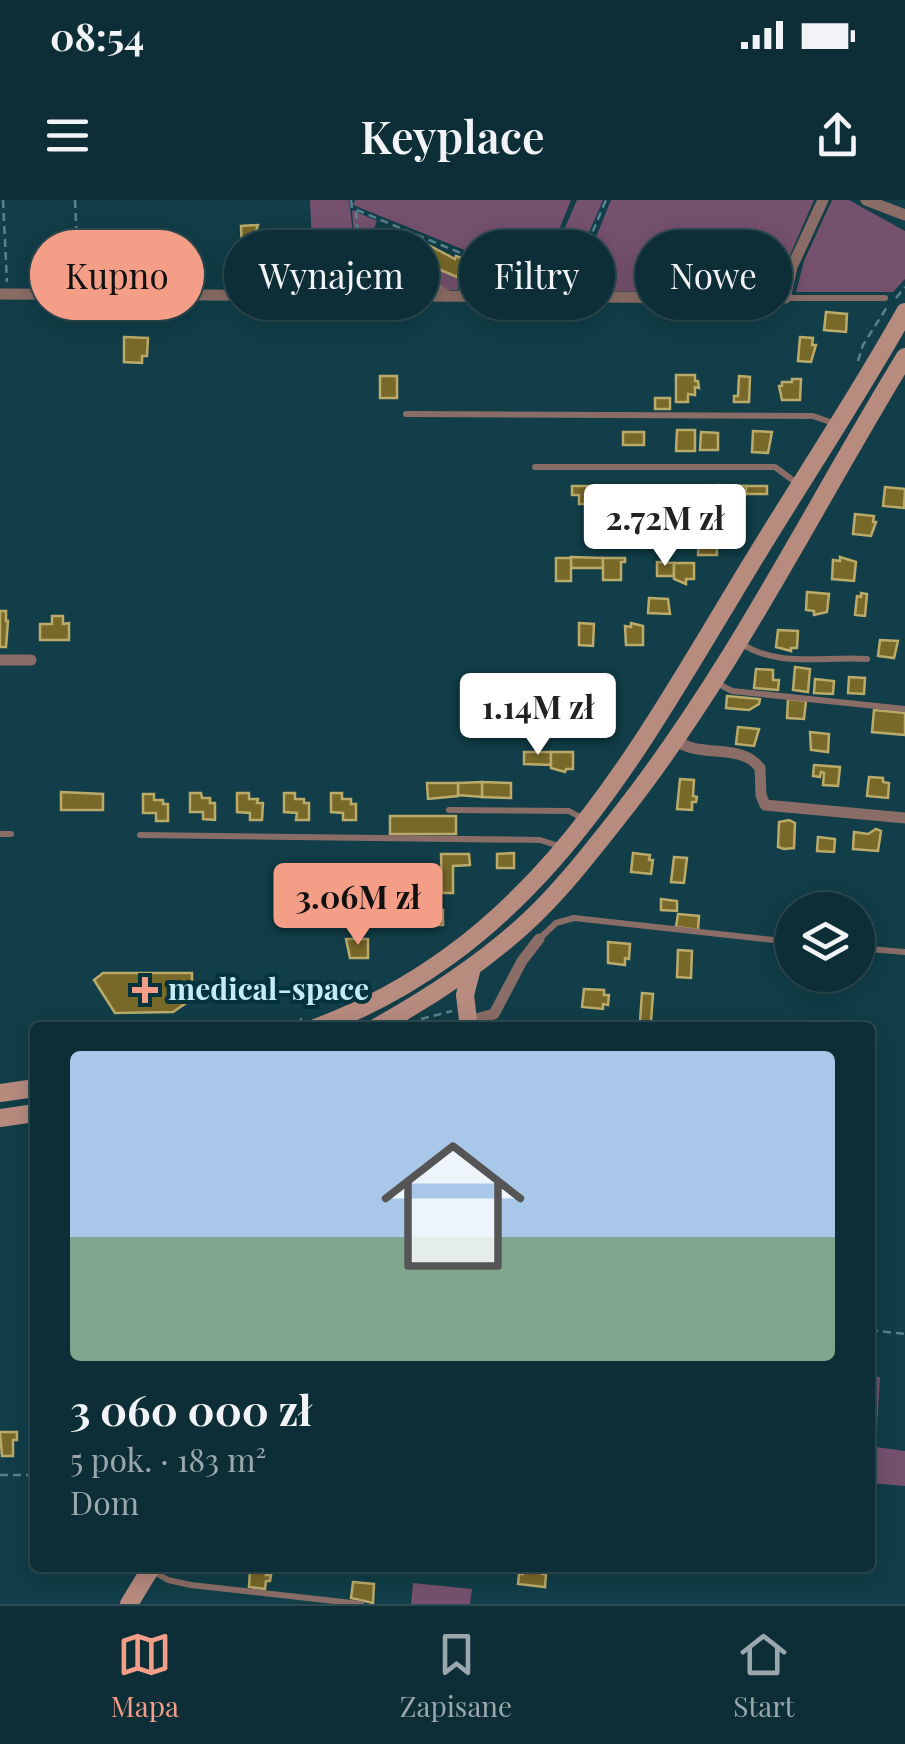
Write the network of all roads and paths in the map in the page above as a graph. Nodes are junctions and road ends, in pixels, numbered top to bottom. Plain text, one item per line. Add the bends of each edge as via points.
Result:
1 (4, 200) edge
2 (76, 200) edge
3 (351, 200) edge
4 (606, 200) edge
5 (823, 200) edge
6 (866, 200) edge
7 (881, 203) edge
8 (356, 210) junction
9 (904, 217) edge
10 (77, 230) edge
11 (359, 230) edge
12 (792, 267) edge
13 (439, 285) edge
14 (905, 287) edge
15 (4, 294) edge
16 (30, 294) edge
17 (459, 294) edge
18 (439, 298) edge
19 (458, 298) junction
20 (635, 298) edge
21 (792, 298) edge
22 (885, 298) dead end
23 (905, 312) edge
24 (905, 357) edge
25 (857, 363) dead end
26 (406, 414) dead end
27 (837, 426) junction
28 (535, 467) dead end
29 (800, 486) junction
30 (754, 560) junction
31 (778, 580) junction
32 (739, 643) junction
33 (867, 659) dead end
34 (0, 660) edge
35 (31, 660) dead end
36 (714, 682) junction
37 (905, 709) edge
38 (654, 719) junction
39 (675, 740) junction
40 (449, 810) dead end
41 (905, 818) edge
42 (587, 821) junction
43 (0, 834) edge
44 (11, 834) dead end
45 (140, 835) dead end
46 (564, 849) junction
47 (539, 939) joint
48 (775, 940) edge
49 (875, 949) edge
50 (905, 952) edge
51 (448, 958) junction
52 (472, 968) junction
53 (448, 985) junction
54 (465, 1016) edge
55 (420, 1020) dead end
56 (312, 1021) edge
57 (385, 1022) edge
58 (30, 1089) edge
59 (0, 1093) edge
60 (30, 1113) edge
61 (0, 1118) edge
62 (875, 1331) edge
63 (905, 1334) edge
64 (0, 1475) edge
65 (30, 1475) edge
66 (148, 1572) edge
67 (156, 1572) edge
68 (129, 1604) edge
69 (361, 1604) edge

1 - 15 path
2 - 10 path
3 - 8 path
4 - 8 path via 581,257 536,285
5 - 12 street
6 - 7 street
7 - 9 street
8 - 11 path
13 - 19 lane
14 - 25 path via 880,314
15 - 16 street
17 - 19 lane
18 - 19 street
19 - 20 street
21 - 22 lane
23 - 27 main road
24 - 31 main road
26 - 27 lane via 813,416
27 - 29 main road
28 - 29 lane via 775,467
29 - 30 main road
30 - 31 main road via 769,562
30 - 38 main road
31 - 32 main road
32 - 33 lane via 763,656
32 - 36 main road
34 - 35 street
36 - 37 lane via 732,692
36 - 39 main road
38 - 39 main road via 660,735
38 - 42 main road
39 - 41 street via 694,750 751,758 760,768 766,805
39 - 52 main road via 565,882
40 - 42 lane via 568,811
42 - 46 main road
43 - 44 lane
45 - 46 lane via 540,840
46 - 51 main road via 518,900
47 - 48 lane via 574,918
47 - 54 street via 494,1014
49 - 50 lane
51 - 53 main road
51 - 56 main road via 386,996
52 - 53 main road
52 - 54 main road
53 - 54 main road
53 - 57 main road
54 - 55 path
58 - 59 main road
60 - 61 main road
62 - 63 path
64 - 65 path
66 - 68 main road
67 - 69 lane via 191,1586

